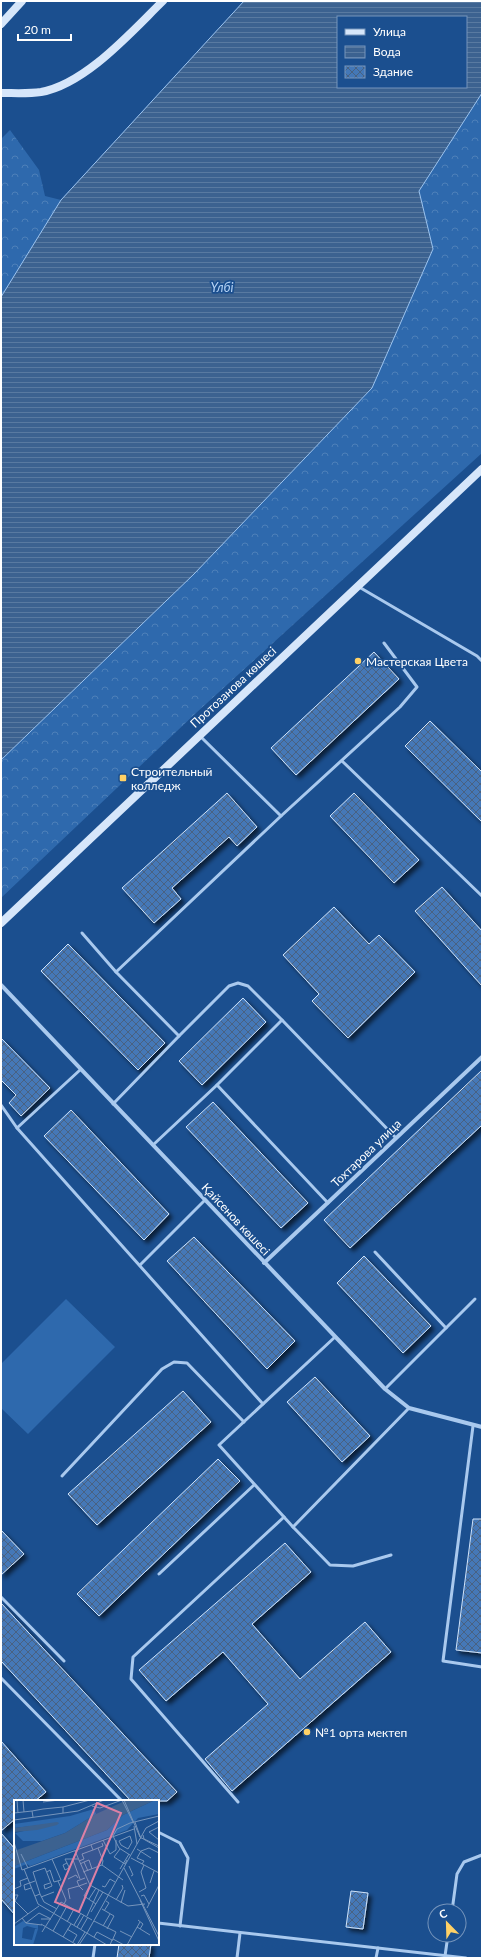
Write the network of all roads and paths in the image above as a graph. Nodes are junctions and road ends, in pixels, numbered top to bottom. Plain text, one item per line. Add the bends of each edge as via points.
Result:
1 (22, 1) edge
2 (164, 1) edge
3 (1, 24) edge
4 (1, 93) edge
5 (482, 469) edge
6 (358, 586) junction
7 (384, 643) dead end
8 (482, 661) edge
9 (200, 735) junction
10 (342, 761) junction
11 (281, 816) junction
12 (482, 896) edge
13 (1, 922) edge
14 (82, 933) dead end
15 (116, 972) junction
16 (1, 985) edge
17 (282, 1020) junction
18 (179, 1036) junction
19 (482, 1057) edge
20 (80, 1070) junction
21 (217, 1085) junction
22 (113, 1104) junction
23 (1, 1105) edge
24 (17, 1128) junction
25 (396, 1138) junction
26 (153, 1145) junction
27 (205, 1200) junction
28 (328, 1203) junction
29 (375, 1252) dead end
30 (264, 1263) junction
31 (140, 1265) junction
32 (475, 1299) dead end
33 (446, 1328) junction
34 (335, 1337) junction
35 (385, 1389) junction
36 (263, 1404) junction
37 (409, 1408) junction
38 (244, 1422) junction
39 (473, 1426) junction
40 (482, 1427) edge
41 (62, 1476) dead end
42 (254, 1485) junction
43 (284, 1517) junction
44 (293, 1527) junction
45 (390, 1554) dead end
46 (160, 1574) dead end
47 (1, 1597) edge
48 (64, 1661) dead end
49 (482, 1667) edge
50 (1, 1678) edge
51 (121, 1800) edge
52 (238, 1802) dead end
53 (159, 1832) edge
54 (482, 1855) edge
55 (453, 1903) edge
56 (159, 1923) edge
57 (180, 1926) junction
58 (240, 1932) junction
59 (447, 1943) edge
60 (95, 1945) edge
61 (378, 1948) junction
62 (445, 1956) junction
63 (93, 1958) edge
64 (237, 1958) edge
65 (376, 1958) edge
66 (466, 1958) edge

1 - 3 main road
2 - 4 main road via 96,66 69,82 42,92
5 - 6 main road, Протозанова көшесі
6 - 8 lane
6 - 9 main road, Протозанова көшесі
7 - 10 lane via 417,687 400,707
9 - 11 lane
9 - 13 main road, Протозанова көшесі
10 - 11 lane
10 - 12 lane
11 - 15 lane
14 - 15 lane
15 - 18 lane
16 - 20 street, Қайсенов көшесі
17 - 18 lane via 248,986 238,983 229,986
17 - 21 lane
17 - 25 lane
18 - 22 lane
19 - 25 street, Тохтарова улица
20 - 22 street, Қайсенов көшесі
20 - 24 lane
21 - 26 lane
21 - 28 lane
22 - 26 street, Қайсенов көшесі
23 - 24 lane
24 - 31 lane
25 - 28 street, Тохтарова улица
26 - 27 street, Қайсенов көшесі
27 - 30 street, Қайсенов көшесі
27 - 31 lane
28 - 30 street, Тохтарова улица
29 - 33 lane
30 - 34 street, Қайсенов көшесі
31 - 36 lane
32 - 33 lane
33 - 35 lane
34 - 35 street, Қайсенов көшесі
34 - 36 lane
35 - 37 street, Қайсенов көшесі
36 - 38 lane
37 - 39 street, Қайсенов көшесі
37 - 44 lane
38 - 41 lane via 187,1363 174,1362 162,1369
38 - 42 lane via 219,1446
39 - 40 street, Қайсенов көшесі
39 - 49 lane via 443,1661
42 - 43 lane
42 - 46 lane
43 - 44 lane
43 - 52 lane via 133,1657 131,1679
44 - 45 lane via 330,1565 353,1566
47 - 48 lane
50 - 51 lane
53 - 57 lane via 180,1843 188,1858
54 - 55 lane via 464,1862 457,1874
56 - 57 lane
57 - 58 lane
58 - 61 lane
58 - 64 lane
59 - 62 lane
60 - 63 lane
61 - 62 lane
61 - 65 lane
62 - 66 lane

